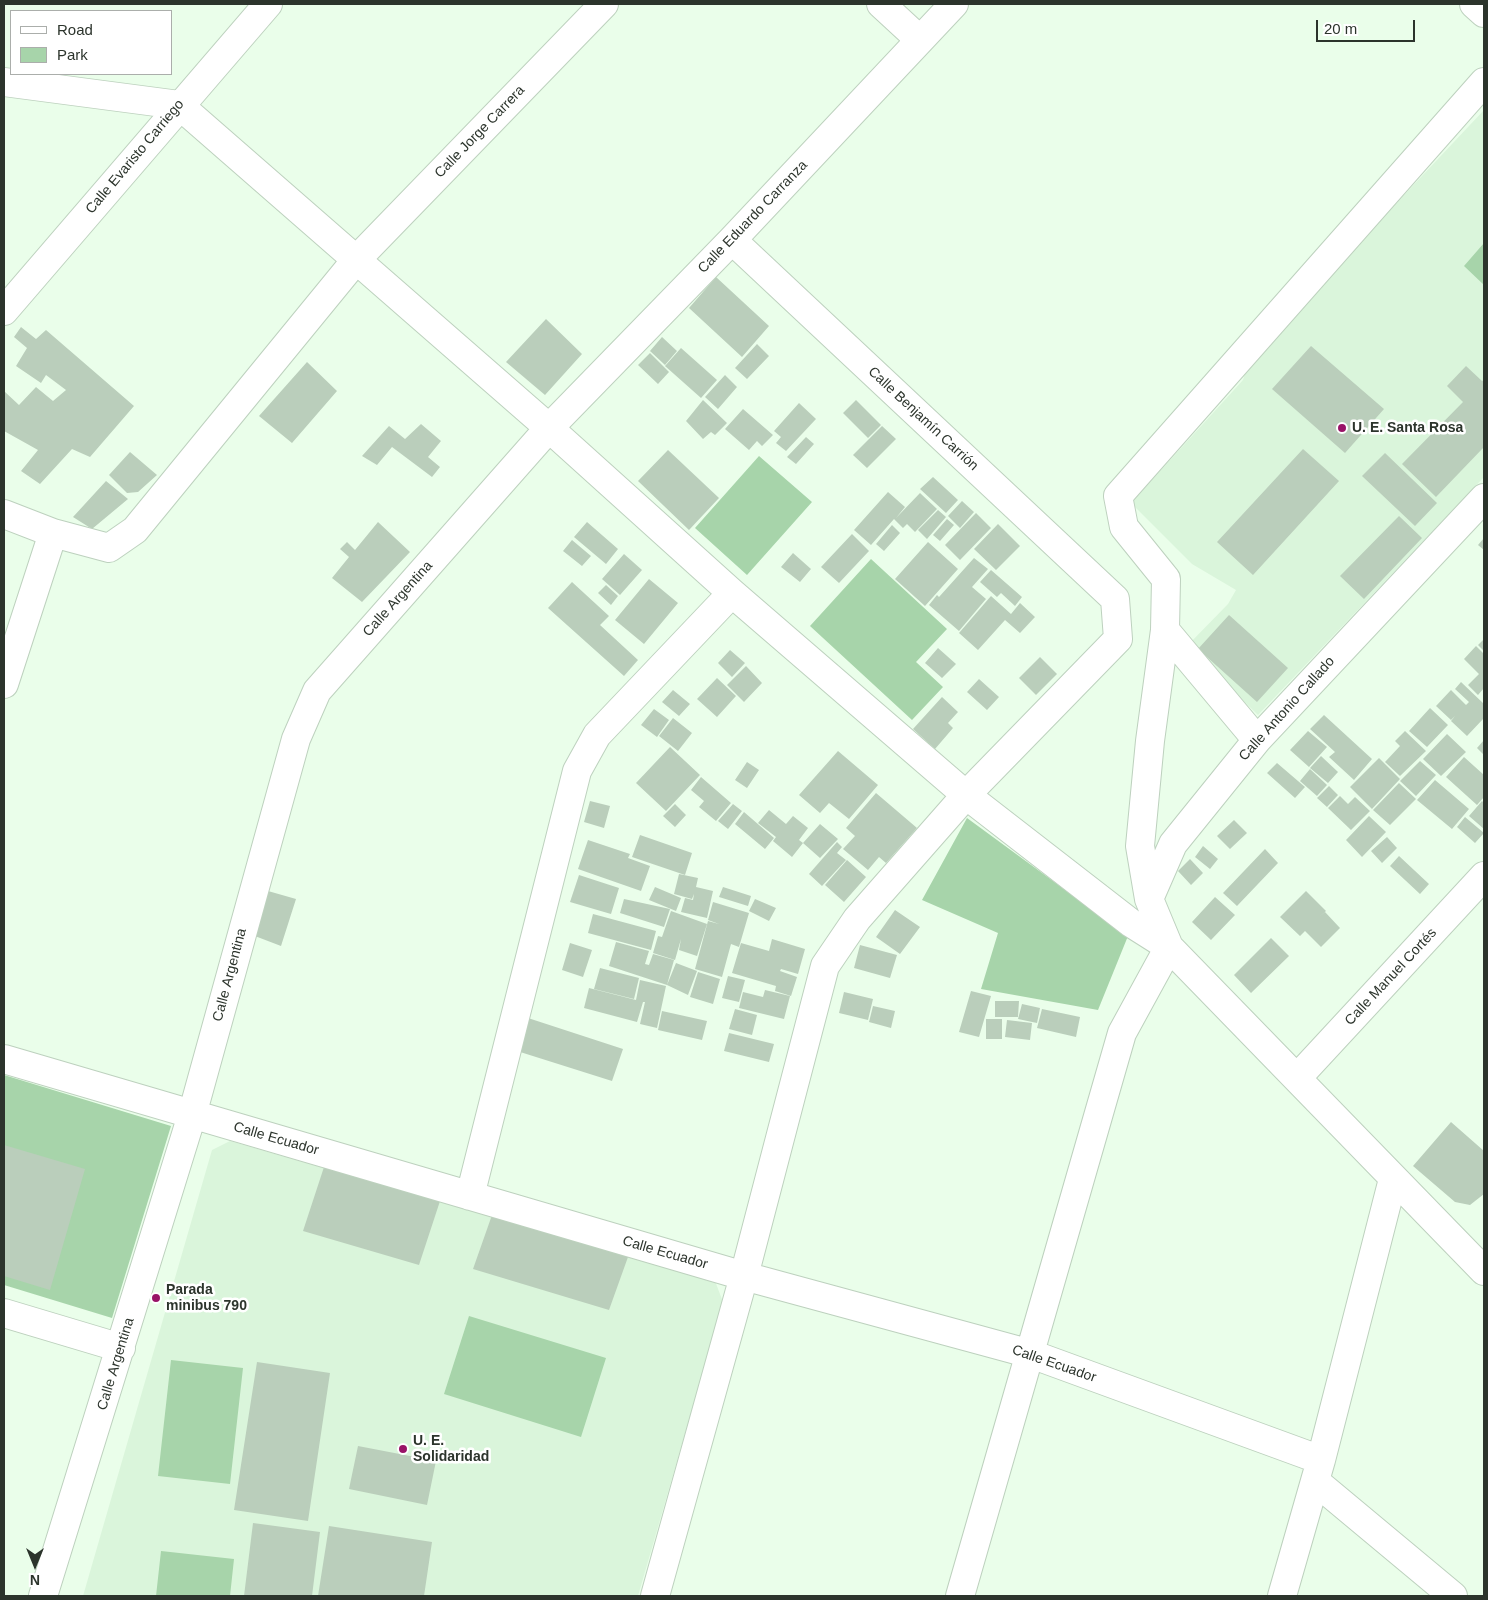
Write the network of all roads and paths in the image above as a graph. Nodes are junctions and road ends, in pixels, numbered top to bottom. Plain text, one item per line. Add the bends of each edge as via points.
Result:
1 (268, 4) edge
2 (604, 4) edge
3 (882, 4) edge
4 (954, 4) edge
5 (1474, 4) edge
6 (1484, 13) edge
7 (920, 40) junction
8 (4, 82) edge
9 (1484, 82) edge
10 (179, 105) junction
11 (732, 240) junction
12 (356, 260) junction
13 (4, 311) edge
14 (549, 428) junction
15 (1484, 498) edge
16 (4, 514) edge
17 (53, 533) junction
18 (732, 593) junction
19 (1164, 630) junction
20 (4, 684) edge
21 (1257, 740) junction
22 (966, 796) junction
23 (1484, 876) edge
24 (1149, 899) junction
25 (1169, 947) junction
26 (4, 1059) edge
27 (1297, 1078) junction
28 (192, 1114) junction
29 (1393, 1180) junction
30 (470, 1196) junction
31 (1483, 1268) edge
32 (744, 1276) junction
33 (4, 1313) edge
34 (121, 1348) junction
35 (1031, 1354) junction
36 (1318, 1470) junction
37 (43, 1596) edge
38 (655, 1596) edge
39 (960, 1596) edge
40 (1282, 1596) edge
41 (1454, 1596) edge

1 - 10 street, Calle Evaristo Carriego
2 - 12 street, Calle Jorge Carrera
3 - 7 street
4 - 7 street, Calle Eduardo Carranza
5 - 6 street
7 - 11 street, Calle Eduardo Carranza
8 - 10 street
9 - 19 street via 1118,496 1124,527 1166,579
10 - 12 street
10 - 13 street, Calle Evaristo Carriego
11 - 14 street, Calle Eduardo Carranza
11 - 22 street, Calle Benjamín Carrión via 1114,598 1118,640
12 - 14 street
12 - 17 street, Calle Jorge Carrera via 135,530 109,548
14 - 18 street
14 - 28 street, Calle Argentina via 317,691 296,739
15 - 21 street, Calle Antonio Callado
16 - 17 street, Calle Jorge Carrera
17 - 20 street
18 - 22 street
18 - 30 street via 597,735 577,771
19 - 21 street
19 - 24 street via 1140,846
21 - 24 street, Calle Antonio Callado via 1174,844
22 - 25 street via 1131,923
22 - 32 street via 857,919 825,966
23 - 27 street, Calle Manuel Cortés
24 - 25 street
25 - 27 street
25 - 35 street via 1122,1033
26 - 28 street, Calle Ecuador
27 - 29 street
28 - 30 street, Calle Ecuador
28 - 34 street, Calle Argentina
29 - 31 street
29 - 36 street
30 - 32 street, Calle Ecuador
32 - 35 street, Calle Ecuador
32 - 38 street
33 - 34 street
34 - 37 street, Calle Argentina
35 - 36 street, Calle Ecuador
35 - 39 street
36 - 40 street
36 - 41 street, Calle Ecuador

